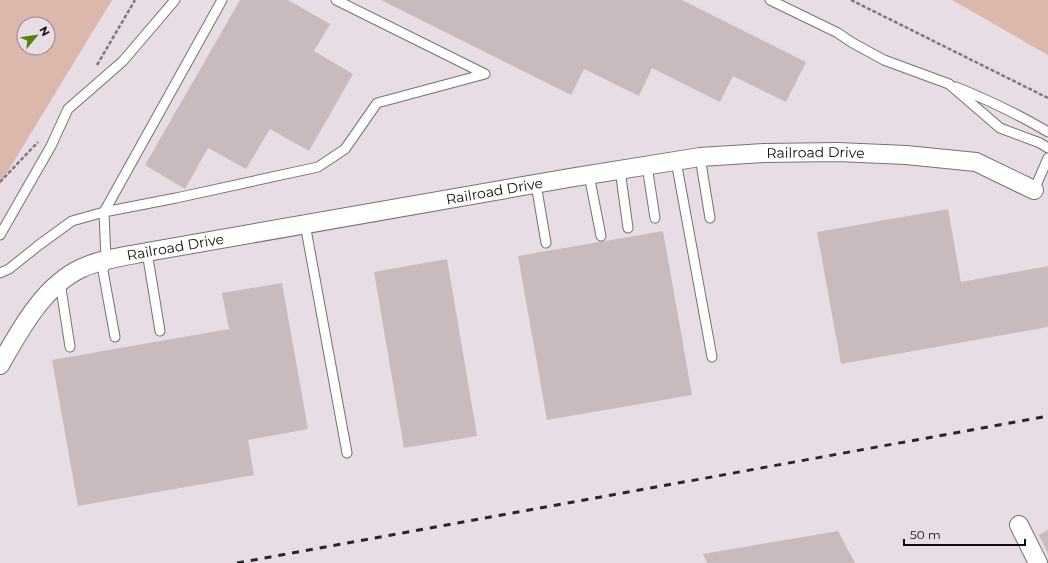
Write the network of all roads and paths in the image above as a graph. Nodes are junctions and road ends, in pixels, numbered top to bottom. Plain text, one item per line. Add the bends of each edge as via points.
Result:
1 (135, 0) edge
2 (175, 0) edge
3 (222, 0) edge
4 (336, 0) edge
5 (770, 0) edge
6 (851, 0) edge
7 (94, 72) dead end
8 (949, 84) junction
9 (1048, 98) edge
10 (1048, 132) edge
11 (42, 138) dead end
12 (1048, 148) edge
13 (700, 157) junction
14 (1048, 158) edge
15 (676, 161) junction
16 (647, 166) junction
17 (620, 170) junction
18 (590, 175) junction
19 (0, 182) edge
20 (536, 184) junction
21 (1034, 190) joint
22 (104, 212) junction
23 (655, 218) dead end
24 (710, 218) dead end
25 (305, 224) junction
26 (628, 228) dead end
27 (0, 235) edge
28 (601, 236) dead end
29 (546, 243) dead end
30 (147, 252) junction
31 (106, 260) junction
32 (0, 273) edge
33 (60, 282) junction
34 (160, 331) dead end
35 (114, 337) dead end
36 (70, 347) dead end
37 (712, 357) dead end
38 (0, 364) edge
39 (347, 453) dead end
40 (1019, 525) dead end
41 (1038, 563) edge

1 - 7 path
2 - 27 lane via 123,62 68,109 51,146
3 - 22 lane
4 - 22 lane via 485,74 377,103 345,149 318,167
5 - 8 lane via 838,33 884,60
6 - 9 path
8 - 10 lane via 1022,116
8 - 12 lane via 1000,128
11 - 19 path
13 - 15 street, Railroad Drive
13 - 21 street, Railroad Drive via 838,152 906,155 976,162
13 - 24 lane
14 - 21 lane
15 - 16 street, Railroad Drive
15 - 37 lane
16 - 17 street, Railroad Drive
16 - 23 lane
17 - 18 street, Railroad Drive
17 - 26 lane
18 - 20 street, Railroad Drive
18 - 28 lane
20 - 25 street, Railroad Drive
20 - 29 lane
22 - 31 lane
22 - 32 lane via 72,220 9,270
25 - 30 street, Railroad Drive
25 - 39 lane
30 - 31 street, Railroad Drive
30 - 34 lane
31 - 33 street, Railroad Drive via 81,268
31 - 35 lane via 103,271
33 - 36 lane
33 - 38 street, Railroad Drive via 41,300
40 - 41 street

